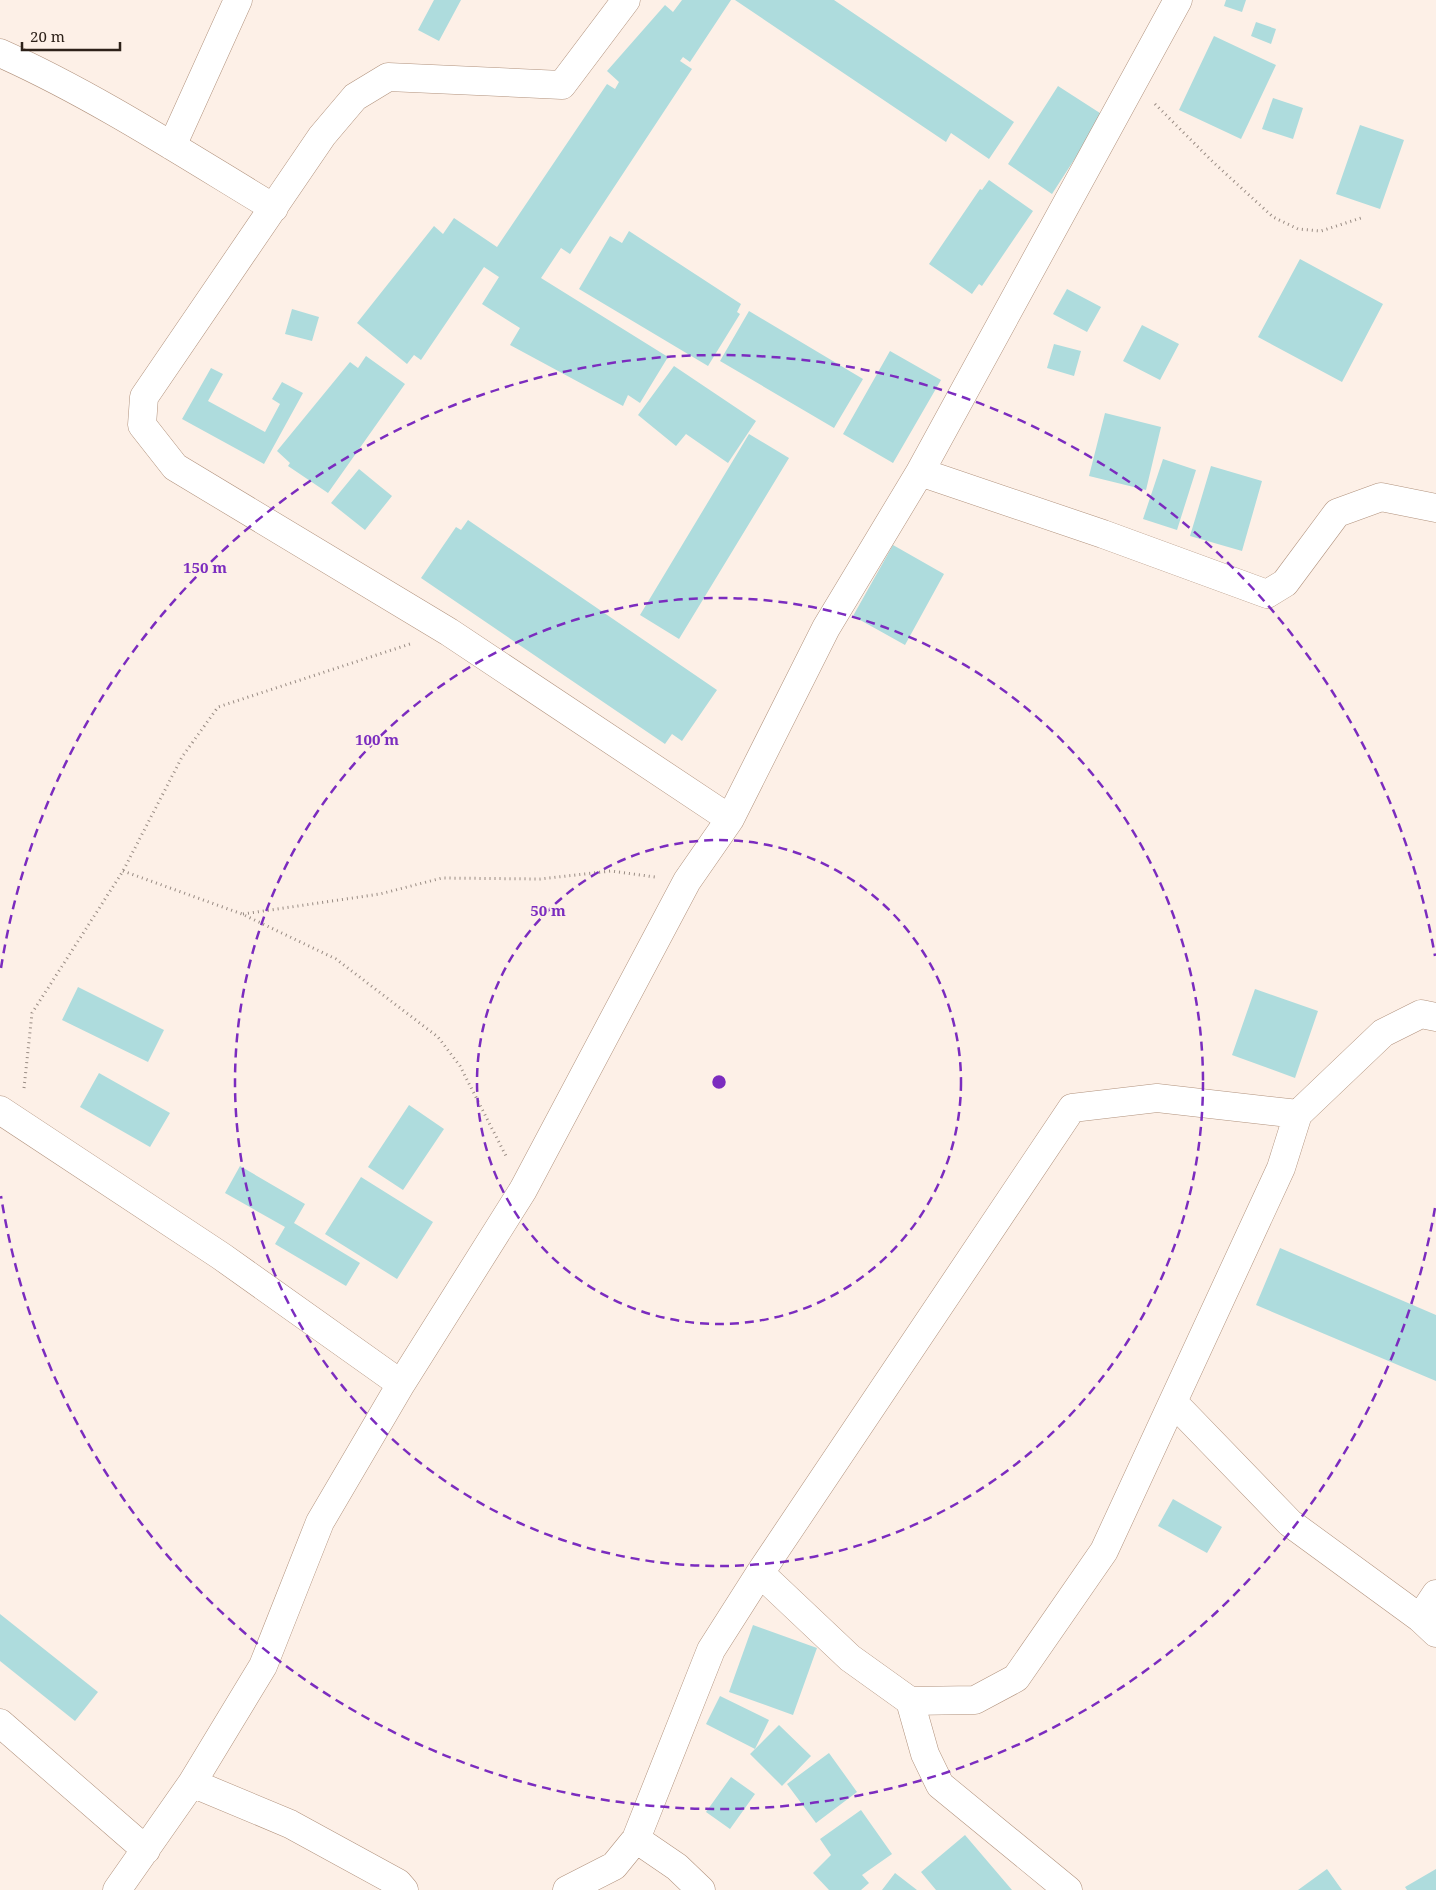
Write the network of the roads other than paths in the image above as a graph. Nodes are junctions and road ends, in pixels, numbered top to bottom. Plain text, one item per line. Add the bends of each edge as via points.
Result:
1 (238, 0) edge
2 (626, 0) edge
3 (1178, 0) edge
4 (0, 53) edge
5 (172, 146) junction
6 (274, 208) junction
7 (920, 472) junction
8 (1436, 508) edge
9 (730, 819) junction
10 (1436, 1017) edge
11 (7, 1114) edge
12 (1298, 1114) junction
13 (401, 1384) junction
14 (1173, 1402) junction
15 (760, 1573) junction
16 (1436, 1594) edge
17 (1428, 1625) edge
18 (910, 1701) junction
19 (0, 1723) edge
20 (192, 1782) junction
21 (636, 1839) junction
22 (146, 1850) junction
23 (117, 1890) edge
24 (404, 1890) edge
25 (567, 1890) edge
26 (701, 1890) edge
27 (1068, 1890) edge

1 - 5 street
2 - 6 street via 562,86 388,77 355,97 322,136
3 - 7 street
4 - 5 street via 34,68
5 - 6 street
6 - 9 street via 144,397 142,425 175,467 448,632
7 - 8 street via 1267,594 1285,583 1337,513 1381,497
7 - 9 street via 826,628
9 - 13 street via 688,881 523,1190
10 - 12 street via 1420,1014 1383,1033
11 - 13 street via 221,1256
12 - 14 street via 1281,1168
12 - 15 street via 1157,1098 1072,1108
13 - 20 street via 320,1522 263,1666
14 - 17 street via 1290,1523
14 - 18 street via 1104,1550 1016,1678 975,1700
15 - 18 street via 850,1658
15 - 21 street via 711,1650
16 - 17 street
18 - 27 street via 925,1754 940,1785
19 - 22 street
20 - 22 street
20 - 24 street via 290,1824 398,1883
21 - 25 street via 614,1866
21 - 26 street via 677,1867
22 - 23 street

